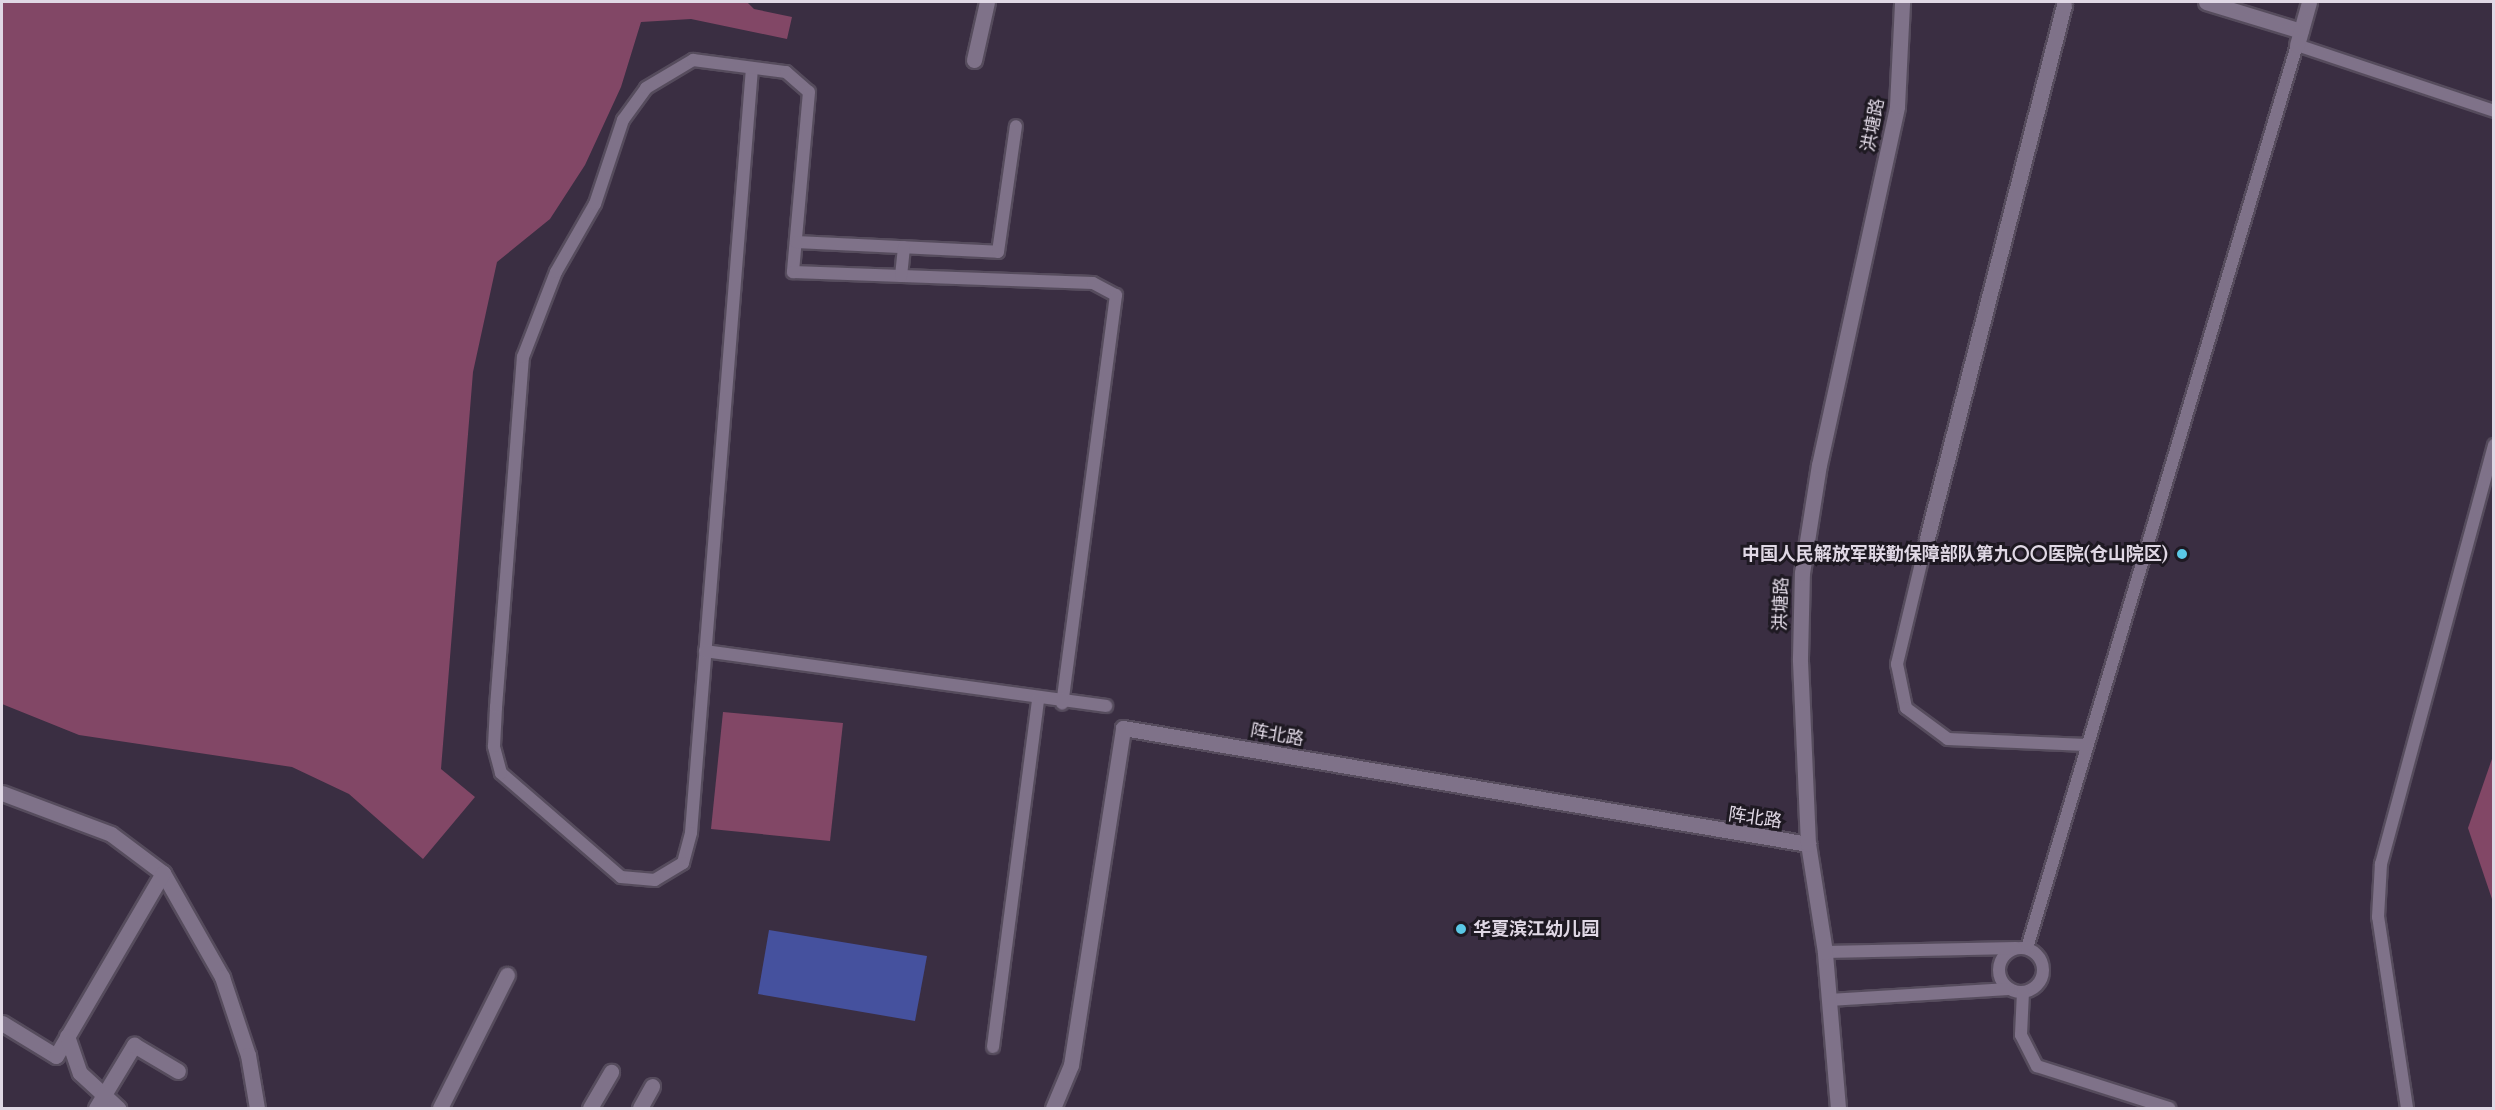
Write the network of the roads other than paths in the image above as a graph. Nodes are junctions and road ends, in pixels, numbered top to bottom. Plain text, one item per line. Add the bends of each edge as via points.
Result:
1 (987, 2) edge
2 (1902, 2) edge
3 (2206, 2) edge
4 (2309, 2) edge
5 (2064, 6) dead end
6 (2299, 38) junction
7 (974, 60) dead end
8 (752, 68) junction
9 (2493, 111) edge
10 (1017, 126) dead end
11 (796, 242) junction
12 (904, 247) junction
13 (901, 276) junction
14 (2493, 445) edge
15 (1928, 538) joint
16 (705, 651) junction
17 (1038, 699) junction
18 (1062, 703) junction
19 (1106, 706) dead end
20 (2086, 745) junction
21 (2, 793) edge
22 (1808, 844) junction
23 (163, 873) junction
24 (2021, 948) junction
25 (1825, 952) junction
26 (507, 975) dead end
27 (2009, 989) junction
28 (2023, 992) junction
29 (1829, 1000) junction
30 (2, 1023) edge
31 (67, 1036) junction
32 (993, 1047) dead end
33 (178, 1071) dead end
34 (611, 1072) dead end
35 (652, 1086) dead end
36 (99, 1103) edge
37 (118, 1108) edge
38 (257, 1108) edge
39 (440, 1108) edge
40 (590, 1108) edge
41 (640, 1108) edge
42 (1053, 1108) edge
43 (1838, 1108) edge
44 (2169, 1108) edge
45 (2407, 1108) edge

1 - 7 street
2 - 22 street, 洪塘路 via 1897,106 1805,539 1800,658
3 - 6 street
4 - 6 street
5 - 15 street
6 - 9 lane
6 - 20 lane
8 - 11 lane via 797,76 809,92
8 - 16 lane
8 - 16 lane via 693,60 663,74 634,104 614,141 595,204 540,305 523,357 496,762 508,784 621,877 655,880 683,863
10 - 12 lane via 998,252
11 - 12 lane
11 - 13 lane via 793,272
12 - 13 lane
13 - 18 lane via 1093,283 1116,295
14 - 45 lane via 2381,864 2378,918
15 - 20 lane via 1897,664 1906,708 1948,739
16 - 17 lane
17 - 18 lane
17 - 32 lane
18 - 19 lane
20 - 24 lane
21 - 23 street via 111,834
22 - 25 street, 洪塘路
22 - 42 street, 阵北路 via 1123,728 1071,1065
23 - 31 street
23 - 38 street via 222,977 248,1055
24 - 25 lane
24 - 27 lane via 2000,963 2000,978
24 - 28 lane via 2041,959 2043,974 2037,986
25 - 29 street, 洪塘路
26 - 39 street
27 - 28 lane
27 - 29 lane
28 - 44 lane via 2020,1035 2037,1066
29 - 43 street, 洪塘路
30 - 31 street via 56,1056
31 - 36 street via 73,1063
33 - 36 street via 134,1045
34 - 40 street
35 - 41 street
36 - 37 street

